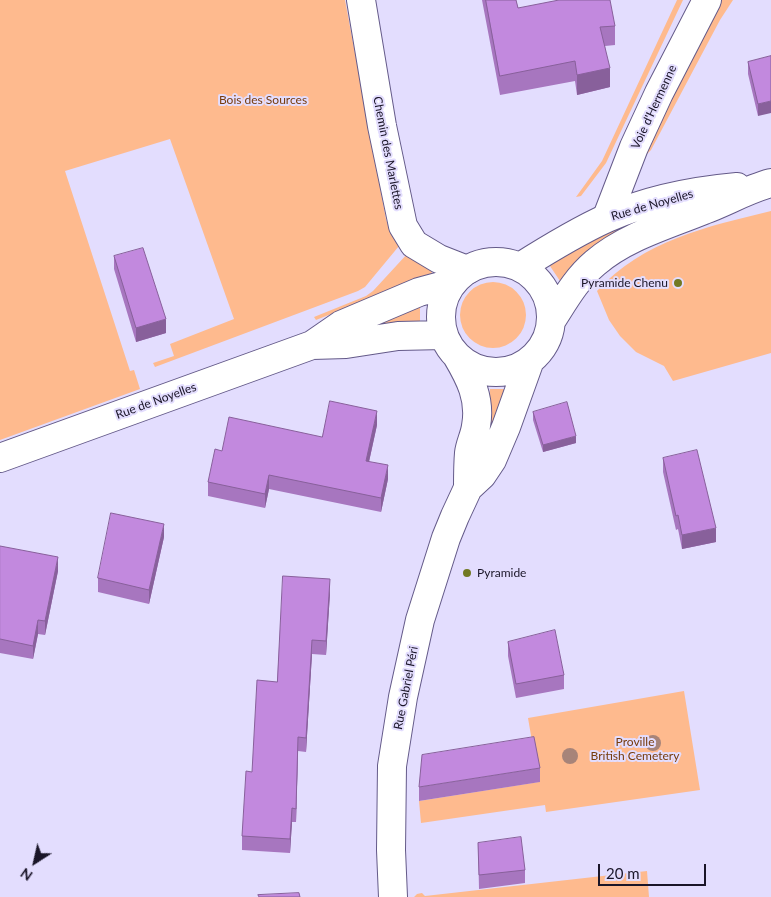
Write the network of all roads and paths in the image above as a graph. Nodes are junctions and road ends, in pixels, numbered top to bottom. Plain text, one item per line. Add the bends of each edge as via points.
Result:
1 (361, 0) edge
2 (707, 0) edge
3 (769, 184) edge
4 (607, 217) junction
5 (520, 267) junction
6 (459, 276) junction
7 (551, 321) junction
8 (312, 345) junction
9 (451, 345) junction
10 (530, 360) junction
11 (0, 458) edge
12 (468, 488) junction
13 (393, 897) edge

1 - 6 street, Chemin des Marlettes via 400,218 414,244
2 - 4 street, Voie d'Hermenne via 634,147
3 - 4 street, Rue de Noyelles via 701,190
3 - 7 street, Rue de Noyelles via 657,229 607,254 582,276
4 - 5 street, Rue de Noyelles
5 - 6 street via 484,262
5 - 7 street via 544,289
6 - 8 street, Rue de Noyelles via 341,325
6 - 9 street via 445,295 441,308 441,322
7 - 10 street via 548,335
8 - 9 street, Rue de Noyelles via 346,344 398,336
8 - 11 street, Rue de Noyelles
9 - 10 street via 468,364 493,372 519,367
9 - 12 street, Rue Gabriel Péri via 467,373 477,401 476,428 469,451
10 - 12 street, Rue Gabriel Péri via 492,460
12 - 13 street, Rue Gabriel Péri via 446,538 420,620 403,697 391,788

